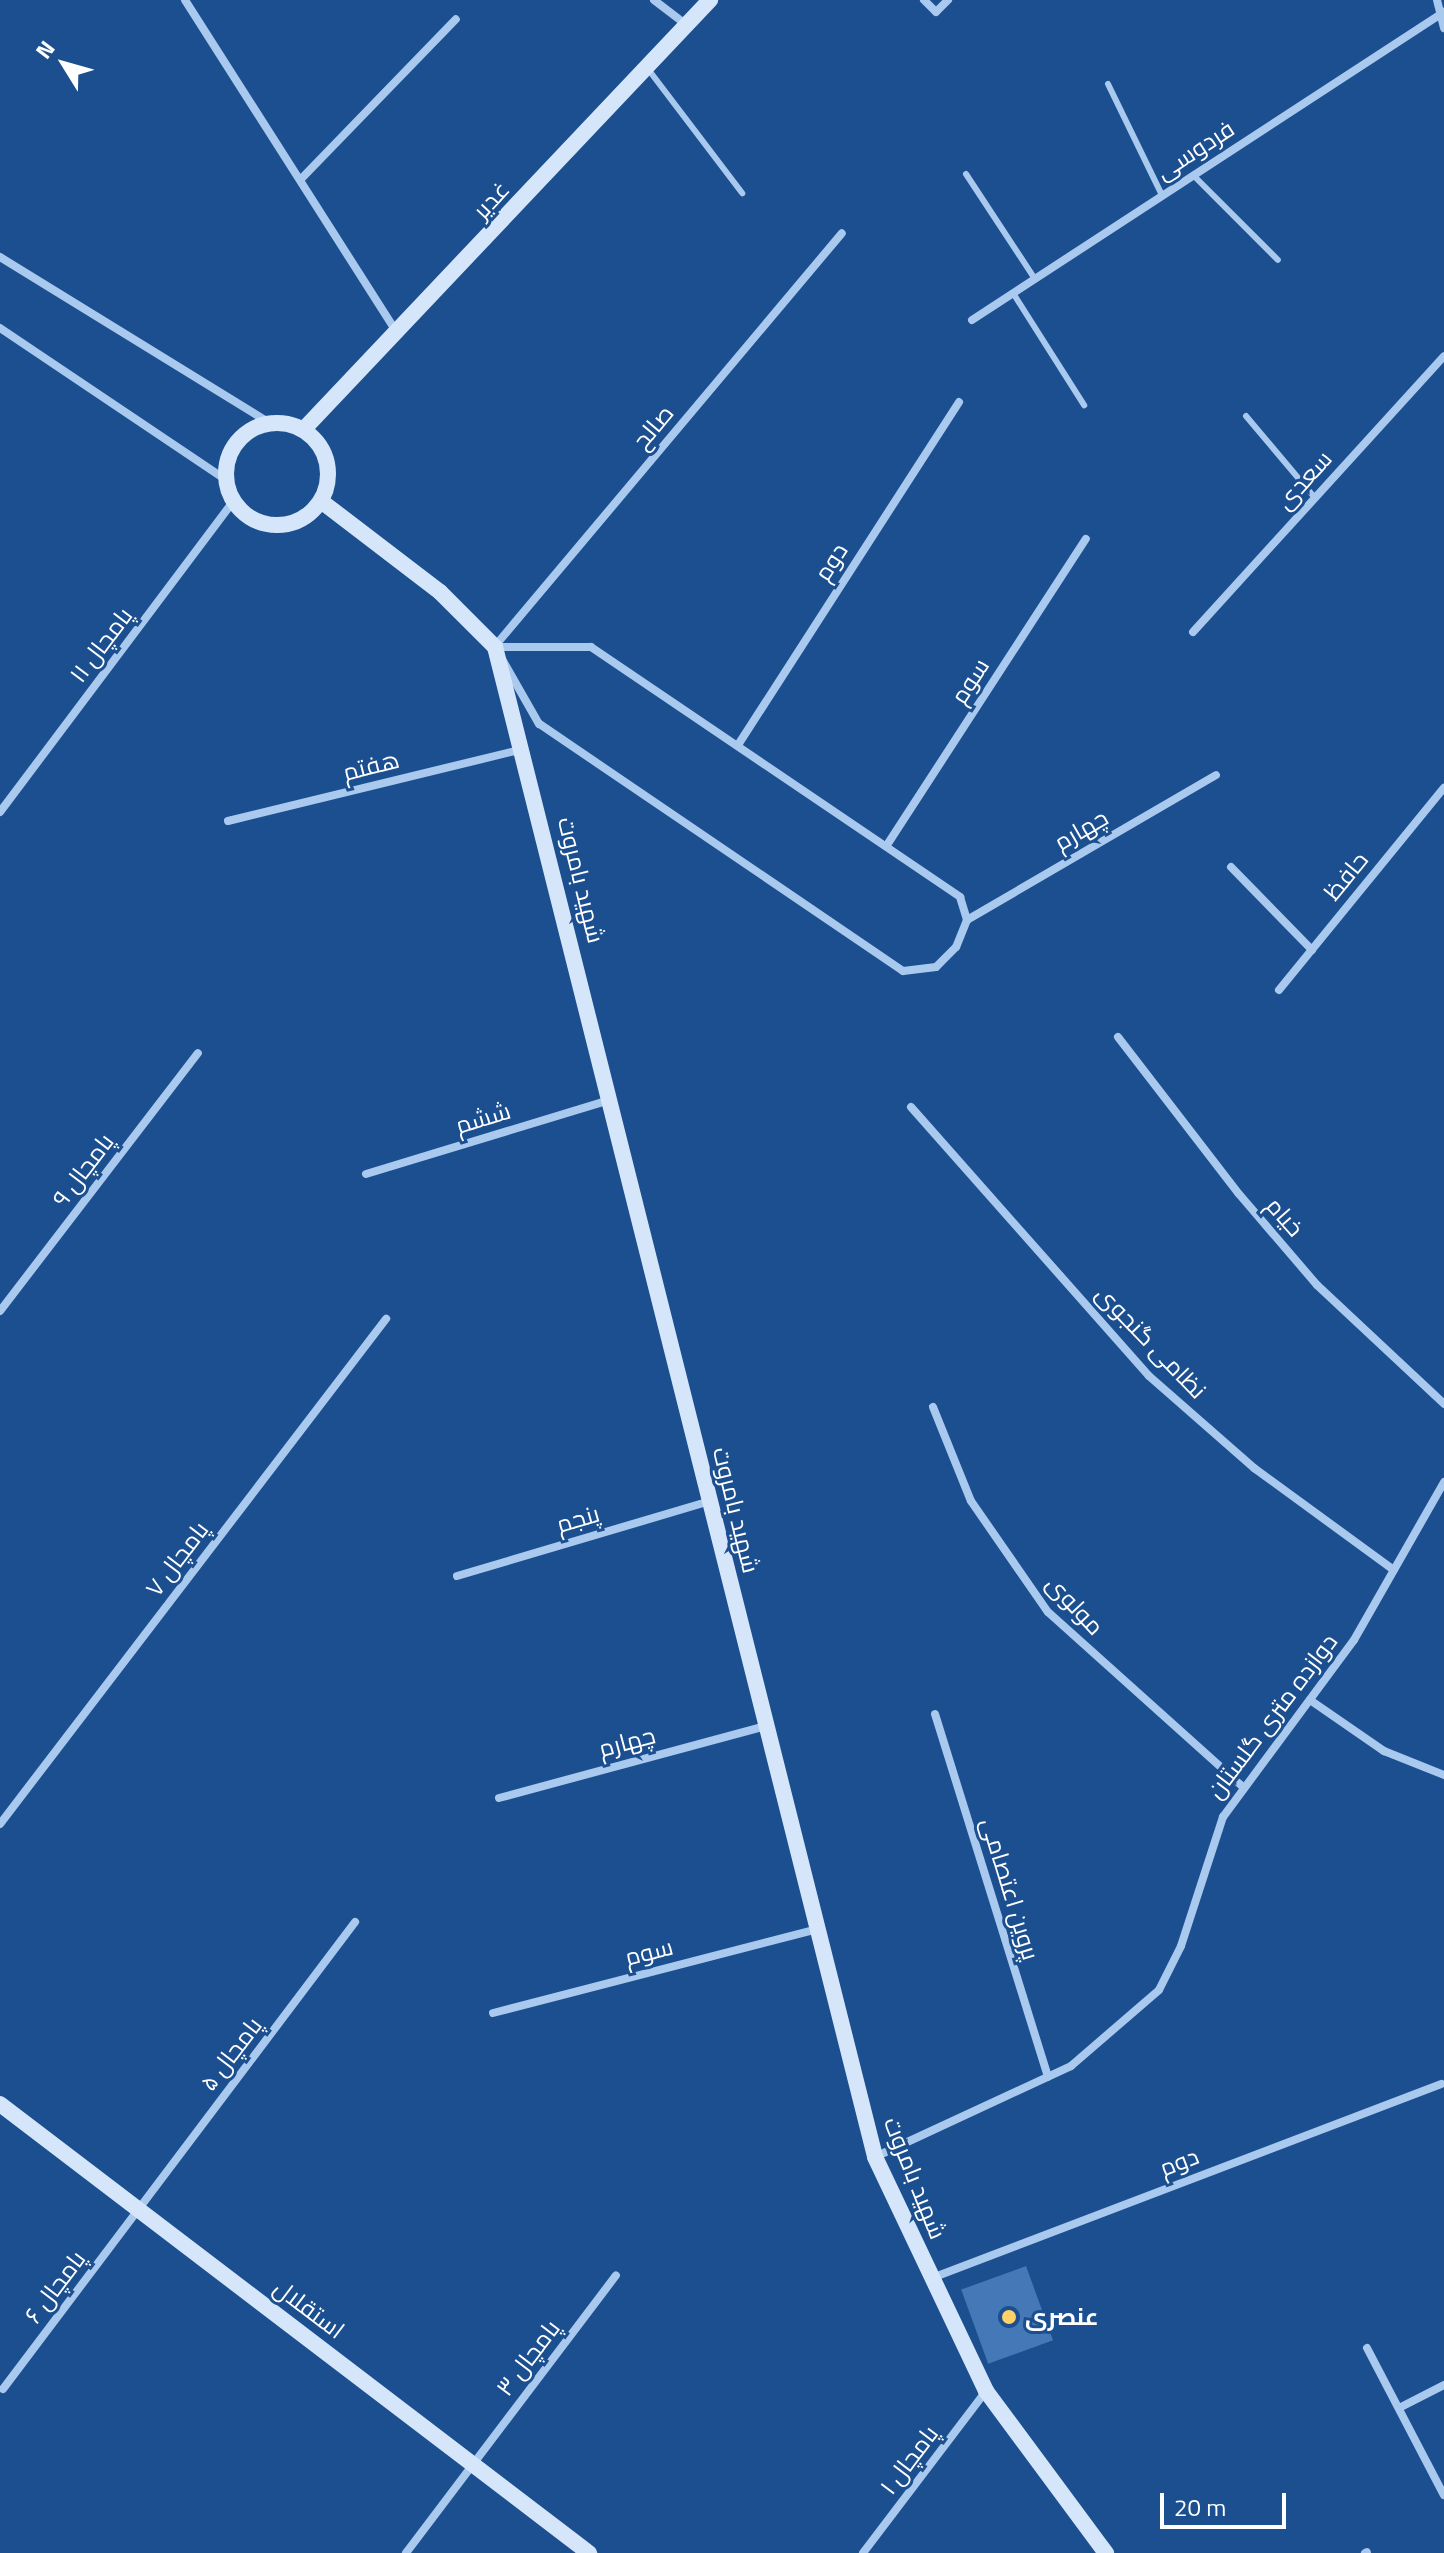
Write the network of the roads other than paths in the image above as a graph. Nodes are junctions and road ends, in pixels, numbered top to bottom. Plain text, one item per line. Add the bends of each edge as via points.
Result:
1 (185, 0) edge
2 (654, 0) edge
3 (710, 0) edge
4 (924, 0) edge
5 (948, 0) edge
6 (1437, 0) edge
7 (1442, 13) edge
8 (456, 19) dead end
9 (688, 26) junction
10 (1444, 28) edge
11 (648, 69) junction
12 (1108, 84) dead end
13 (966, 174) dead end
14 (1193, 175) junction
15 (302, 178) junction
16 (742, 193) dead end
17 (1162, 195) junction
18 (842, 233) dead end
19 (0, 257) edge
20 (1278, 260) dead end
21 (1035, 279) junction
22 (1013, 293) junction
23 (972, 320) dead end
24 (0, 328) edge
25 (398, 334) junction
26 (1444, 356) edge
27 (959, 402) dead end
28 (1084, 405) dead end
29 (1246, 416) dead end
30 (268, 422) junction
31 (304, 429) junction
32 (225, 479) junction
33 (1315, 498) junction
34 (321, 501) junction
35 (233, 502) junction
36 (1086, 539) dead end
37 (1193, 632) dead end
38 (495, 647) junction
39 (738, 745) junction
40 (524, 749) junction
41 (1216, 775) dead end
42 (1444, 788) edge
43 (0, 812) edge
44 (228, 821) dead end
45 (887, 845) junction
46 (1231, 867) dead end
47 (967, 920) junction
48 (1312, 950) junction
49 (1279, 990) dead end
50 (1118, 1037) dead end
51 (198, 1053) dead end
52 (611, 1100) junction
53 (911, 1107) dead end
54 (366, 1174) dead end
55 (0, 1311) edge
56 (386, 1319) dead end
57 (1444, 1404) edge
58 (933, 1407) dead end
59 (1444, 1482) edge
60 (710, 1501) junction
61 (1394, 1570) junction
62 (457, 1576) dead end
63 (1310, 1700) junction
64 (935, 1714) dead end
65 (765, 1726) junction
66 (1444, 1775) edge
67 (1244, 1788) junction
68 (499, 1798) dead end
69 (0, 1824) edge
70 (355, 1922) dead end
71 (815, 1930) junction
72 (493, 2013) dead end
73 (1048, 2077) junction
74 (1441, 2084) dead end
75 (0, 2104) edge
76 (875, 2157) junction
77 (139, 2209) junction
78 (616, 2275) dead end
79 (931, 2278) junction
80 (1367, 2348) dead end
81 (1444, 2385) edge
82 (3, 2389) dead end
83 (986, 2391) junction
84 (1399, 2408) junction
85 (473, 2464) junction
86 (1444, 2495) edge
87 (406, 2553) edge
88 (589, 2553) edge
89 (863, 2553) edge
90 (1106, 2553) edge

1 - 15 street
2 - 9 street
3 - 9 main road, غدیر
4 - 5 street via 936,12
6 - 7 street
7 - 10 street
7 - 14 street, فردوسی
8 - 15 street
9 - 11 main road, غدیر
11 - 16 lane
11 - 25 main road, غدیر
12 - 17 lane
13 - 21 lane
14 - 17 street, فردوسی
14 - 20 lane
15 - 25 street
17 - 21 street, فردوسی
18 - 38 street, صالح
19 - 30 street
21 - 22 street, فردوسی
22 - 23 street, فردوسی
22 - 28 lane
24 - 32 street
25 - 31 main road, غدیر
26 - 33 street, سعدی
27 - 39 street, دوم
29 - 33 lane
30 - 31 main road
30 - 32 main road via 245,433 229,453
31 - 34 main road via 328,461 329,482
32 - 35 main road
33 - 37 street, سعدی
34 - 35 main road via 303,519 278,526 252,520
34 - 38 main road, شهید بامروت via 440,592
35 - 43 street, پامچال ۱۱
36 - 45 street, سوم
38 - 39 street via 591,647
38 - 40 main road, شهید بامروت
38 - 47 street via 539,724 903,971 936,967 956,947
39 - 45 street
40 - 44 street, هفتم
40 - 52 main road, شهید بامروت
41 - 47 street, چهارم
42 - 48 street, حافظ
45 - 47 street via 960,897
46 - 48 street
48 - 49 street, حافظ
50 - 57 street, خیام via 1317,1285
51 - 55 street, پامچال ۹
52 - 54 street, ششم
52 - 60 main road, شهید بامروت
53 - 61 street, نظامی گنجوی via 1149,1376 1254,1468
56 - 69 street, پامچال ۷
58 - 67 street, مولوی via 971,1501 1048,1612
59 - 61 street, دوازده متری گلستان
60 - 62 street, پنجم
60 - 65 main road, شهید بامروت
61 - 63 street, دوازده متری گلستان via 1354,1640
63 - 66 street via 1384,1751
63 - 67 street, دوازده متری گلستان
64 - 73 street, پروین اعتصامی
65 - 68 street, چهارم
65 - 71 main road, شهید بامروت
67 - 73 street, دوازده متری گلستان via 1223,1817 1181,1946 1159,1990 1071,2066
70 - 77 street, پامچال ۵
71 - 72 street, سوم
71 - 76 main road, شهید بامروت
73 - 76 street, دوازده متری گلستان
74 - 79 street, دوم
75 - 77 main road, استقلال
76 - 79 main road, شهید بامروت
77 - 82 street, پامچال ۶
77 - 85 main road, استقلال
78 - 85 street, پامچال ۳
79 - 83 main road, شهید بامروت
80 - 84 street
81 - 84 street
83 - 89 street, پامچال ۱
83 - 90 main road, شهید بامروت
84 - 86 street
85 - 87 street, پامچال ۳
85 - 88 main road, استقلال

